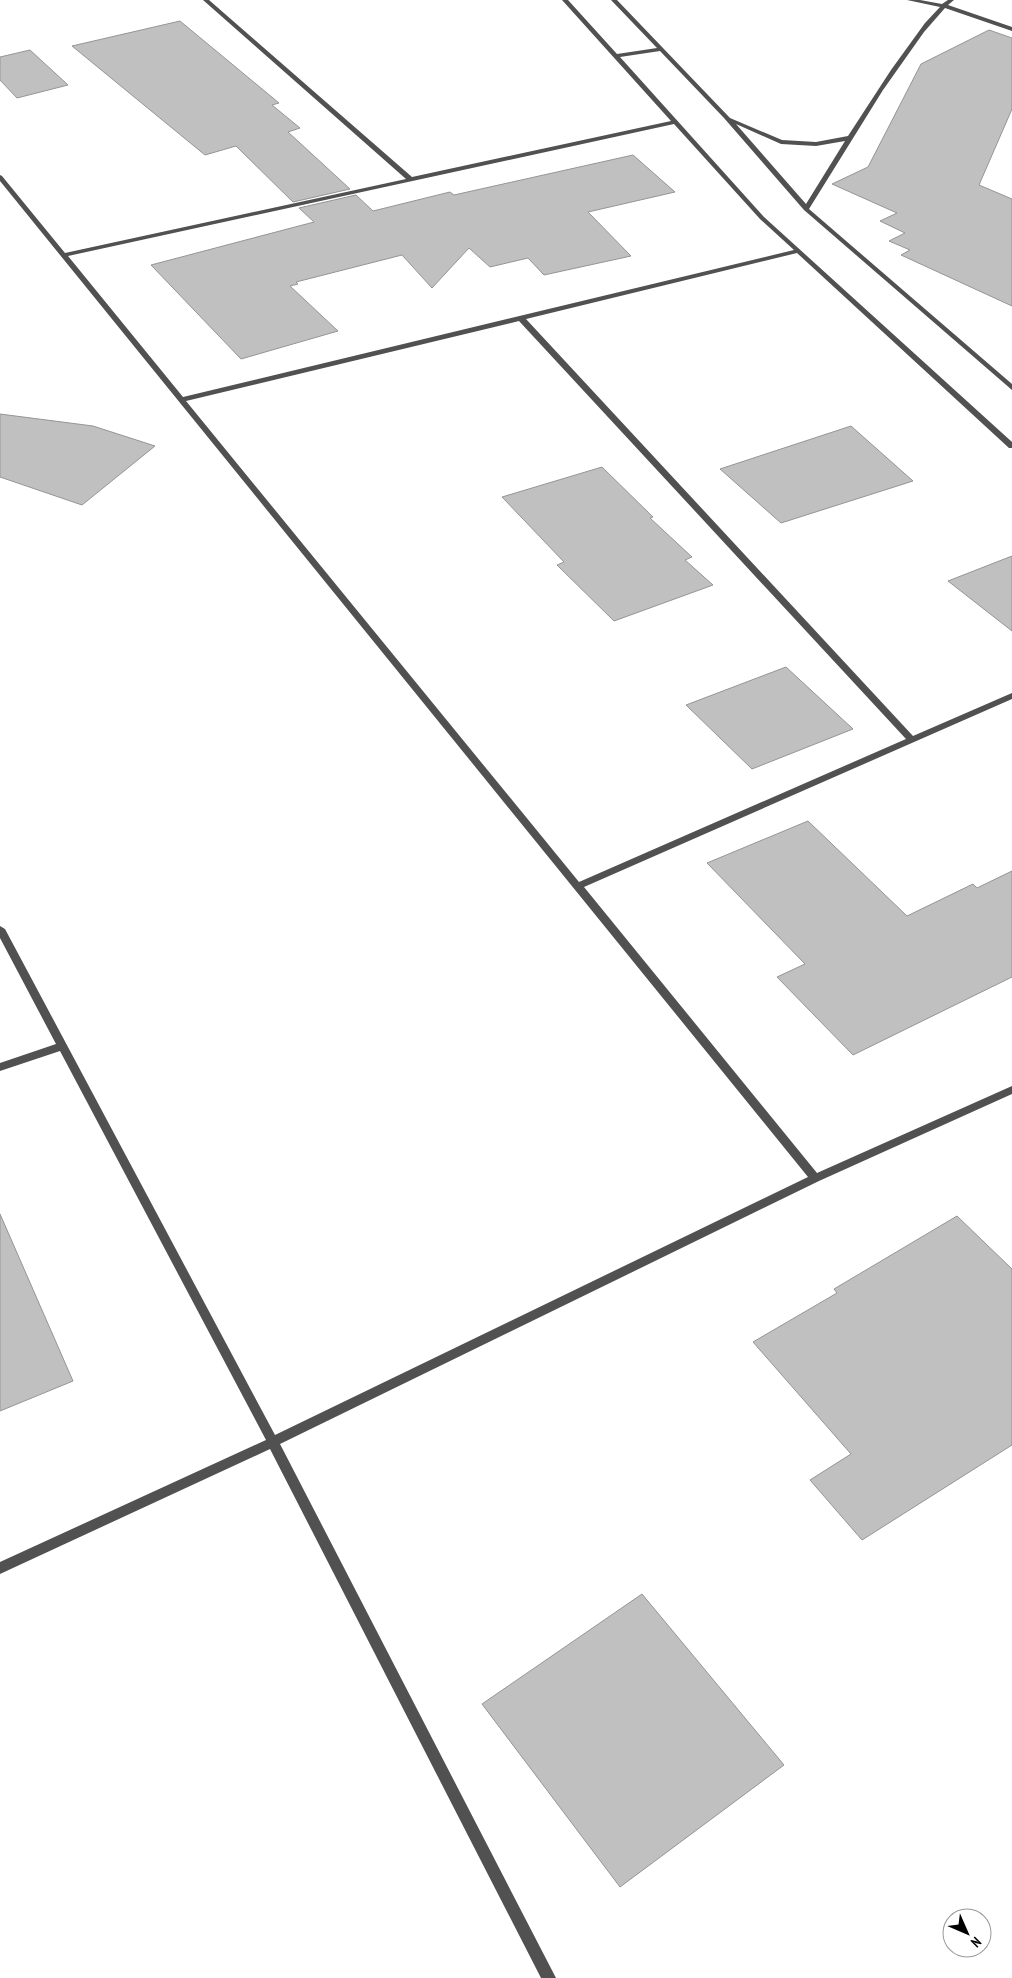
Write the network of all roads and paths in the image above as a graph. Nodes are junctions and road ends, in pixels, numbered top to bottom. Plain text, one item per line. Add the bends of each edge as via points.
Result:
1 (206, 0) edge
2 (566, 0) edge
3 (614, 0) edge
4 (910, 0) edge
5 (952, 0) edge
6 (944, 6) junction
7 (1012, 29) edge
8 (661, 50) junction
9 (616, 56) junction
10 (726, 118) junction
11 (675, 122) junction
12 (849, 138) junction
13 (0, 177) edge
14 (410, 179) junction
15 (806, 209) junction
16 (799, 251) junction
17 (63, 255) junction
18 (521, 318) junction
19 (1012, 388) edge
20 (181, 400) junction
21 (1012, 446) edge
22 (1012, 696) edge
23 (912, 740) junction
24 (578, 886) junction
25 (0, 929) edge
26 (62, 1046) junction
27 (0, 1066) edge
28 (1012, 1090) edge
29 (815, 1178) junction
30 (273, 1442) junction
31 (0, 1568) edge
32 (549, 1978) edge

1 - 14 street
2 - 9 street
3 - 8 street
4 - 6 street
5 - 6 street
6 - 7 street
6 - 12 street via 899,63
8 - 9 street
8 - 10 street
9 - 11 street
10 - 12 street via 781,142 816,144
10 - 15 street
11 - 14 street
11 - 16 street via 762,218
12 - 15 street
13 - 17 street
14 - 17 street
15 - 19 street
16 - 18 street
16 - 21 street
17 - 20 street
18 - 20 street
18 - 23 street
20 - 24 street
22 - 23 street
23 - 24 street
24 - 29 street
25 - 26 street
26 - 27 street
26 - 30 street
28 - 29 street
29 - 30 street
30 - 31 street
30 - 32 street

